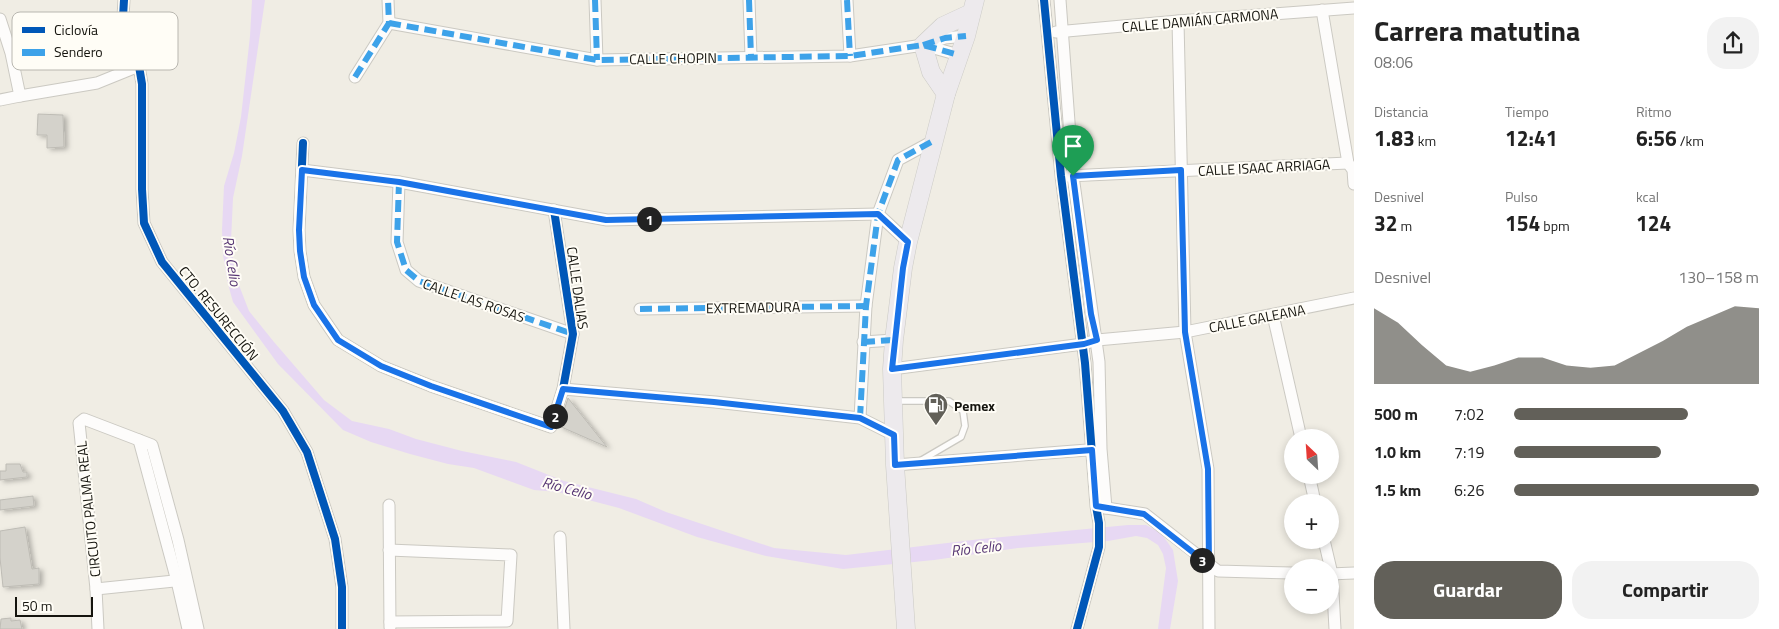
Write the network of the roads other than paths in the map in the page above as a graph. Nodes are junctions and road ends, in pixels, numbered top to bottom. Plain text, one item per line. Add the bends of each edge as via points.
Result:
1 (388, 0) edge
2 (596, 0) edge
3 (749, 0) edge
4 (847, 0) edge
5 (1044, 0) edge
6 (1060, 0) edge
7 (973, 7) edge
8 (1354, 8) edge
9 (1322, 10) junction
10 (0, 19) edge
11 (1178, 20) junction
12 (389, 23) junction
13 (1063, 31) junction
14 (1046, 33) junction
15 (966, 36) junction
16 (923, 45) junction
17 (850, 56) junction
18 (959, 56) junction
19 (751, 57) junction
20 (12, 58) edge
21 (597, 60) junction
22 (15, 70) edge
23 (129, 70) edge
24 (140, 70) edge
25 (355, 77) dead end
26 (946, 94) junction
27 (20, 96) junction
28 (0, 100) edge
29 (933, 140) junction
30 (303, 143) dead end
31 (1348, 163) junction
32 (302, 170) junction
33 (1181, 170) junction
34 (1061, 176) junction
35 (1073, 176) junction
36 (399, 182) junction
37 (1354, 184) edge
38 (554, 210) junction
39 (878, 214) junction
40 (908, 242) junction
41 (1354, 298) edge
42 (866, 306) junction
43 (640, 309) dead end
44 (1272, 315) junction
45 (1185, 332) junction
46 (573, 334) junction
47 (894, 340) junction
48 (1097, 340) junction
49 (863, 342) junction
50 (1084, 344) junction
51 (892, 369) junction
52 (563, 389) junction
53 (893, 401) junction
54 (860, 418) junction
55 (1299, 429) edge
56 (894, 435) junction
57 (1097, 449) junction
58 (916, 463) junction
59 (895, 465) junction
60 (389, 505) dead end
61 (1101, 507) junction
62 (560, 537) dead end
63 (389, 550) junction
64 (1209, 565) junction
65 (1284, 573) edge
66 (1354, 573) edge
67 (1339, 574) edge
68 (183, 580) junction
69 (96, 589) junction
70 (1334, 614) edge
71 (390, 625) edge
72 (492, 625) edge
73 (98, 629) edge
74 (188, 629) edge
75 (198, 629) edge
76 (342, 629) edge
77 (564, 629) edge
78 (906, 629) edge
79 (1077, 629) edge
80 (1209, 629) edge
81 (1335, 629) edge

1 - 12 street
2 - 21 street
3 - 19 street
4 - 17 street
5 - 14 street
6 - 13 street
7 - 15 main road
7 - 16 main road via 943,26
8 - 9 street, CALLE DAMIÁN CARMONA
9 - 11 street, CALLE DAMIÁN CARMONA
9 - 31 street
10 - 20 street
11 - 13 street, CALLE DAMIÁN CARMONA
11 - 33 street
12 - 21 street, CALLE CHOPIN
12 - 25 street
13 - 14 street, CALLE DAMIÁN CARMONA
13 - 35 street
14 - 34 street
15 - 16 street
15 - 18 main road
16 - 17 street, CALLE CHOPIN
16 - 18 street, CALLE CHOPIN
16 - 26 main road via 931,72
17 - 19 street, CALLE CHOPIN
18 - 26 main road
19 - 21 street, CALLE CHOPIN
22 - 27 street
23 - 27 street via 97,83
24 - 76 street, CTO. RESURECCIÓN via 144,224 162,262 283,411 307,452 335,539 342,587
26 - 29 main road
27 - 28 street
29 - 39 street via 898,160
29 - 40 main road
30 - 32 street
31 - 33 street, CALLE ISAAC ARRIAGA
31 - 37 street via 1353,170
32 - 36 street
32 - 52 street, CALLE DALIAS via 299,230 304,277 314,305 338,340 381,366 551,427
33 - 35 street, CALLE ISAAC ARRIAGA
33 - 45 street
34 - 35 street, CALLE ISAAC ARRIAGA
34 - 50 street
35 - 48 street
36 - 38 street
36 - 46 street, CALLE LAS ROSAS via 397,242 406,270 419,282
38 - 39 street via 606,220
38 - 46 street, CALLE DALIAS
39 - 40 street
39 - 42 street
40 - 47 main road
41 - 44 street, CALLE GALEANA
42 - 43 street, EXTREMADURA
42 - 49 street
44 - 45 street, CALLE GALEANA
44 - 55 street
45 - 48 street, CALLE GALEANA
45 - 64 street via 1208,469
46 - 52 street, CALLE DALIAS
47 - 49 street
47 - 51 main road
48 - 50 street, CALLE GALEANA
48 - 57 street
49 - 54 street
50 - 51 street, CALLE GALEANA
50 - 57 street
51 - 53 main road
52 - 54 street
53 - 56 main road
53 - 58 lane via 949,401 962,410 965,426 961,437
54 - 56 street
56 - 59 main road
57 - 58 street
57 - 61 street
58 - 59 street
59 - 78 main road
60 - 63 street
61 - 64 street via 1144,514
61 - 79 street via 1099,547
62 - 77 street
63 - 71 street
63 - 72 street via 511,555 507,621
64 - 65 street via 1218,571
64 - 80 street
66 - 67 street
68 - 69 street
68 - 69 street, CIRCUITO PALMA REAL via 139,440 84,420 79,423
68 - 74 street, CIRCUITO PALMA REAL
68 - 75 street, CIRCUITO PALMA REAL
69 - 73 street, CIRCUITO PALMA REAL
70 - 81 street
71 - 72 street

